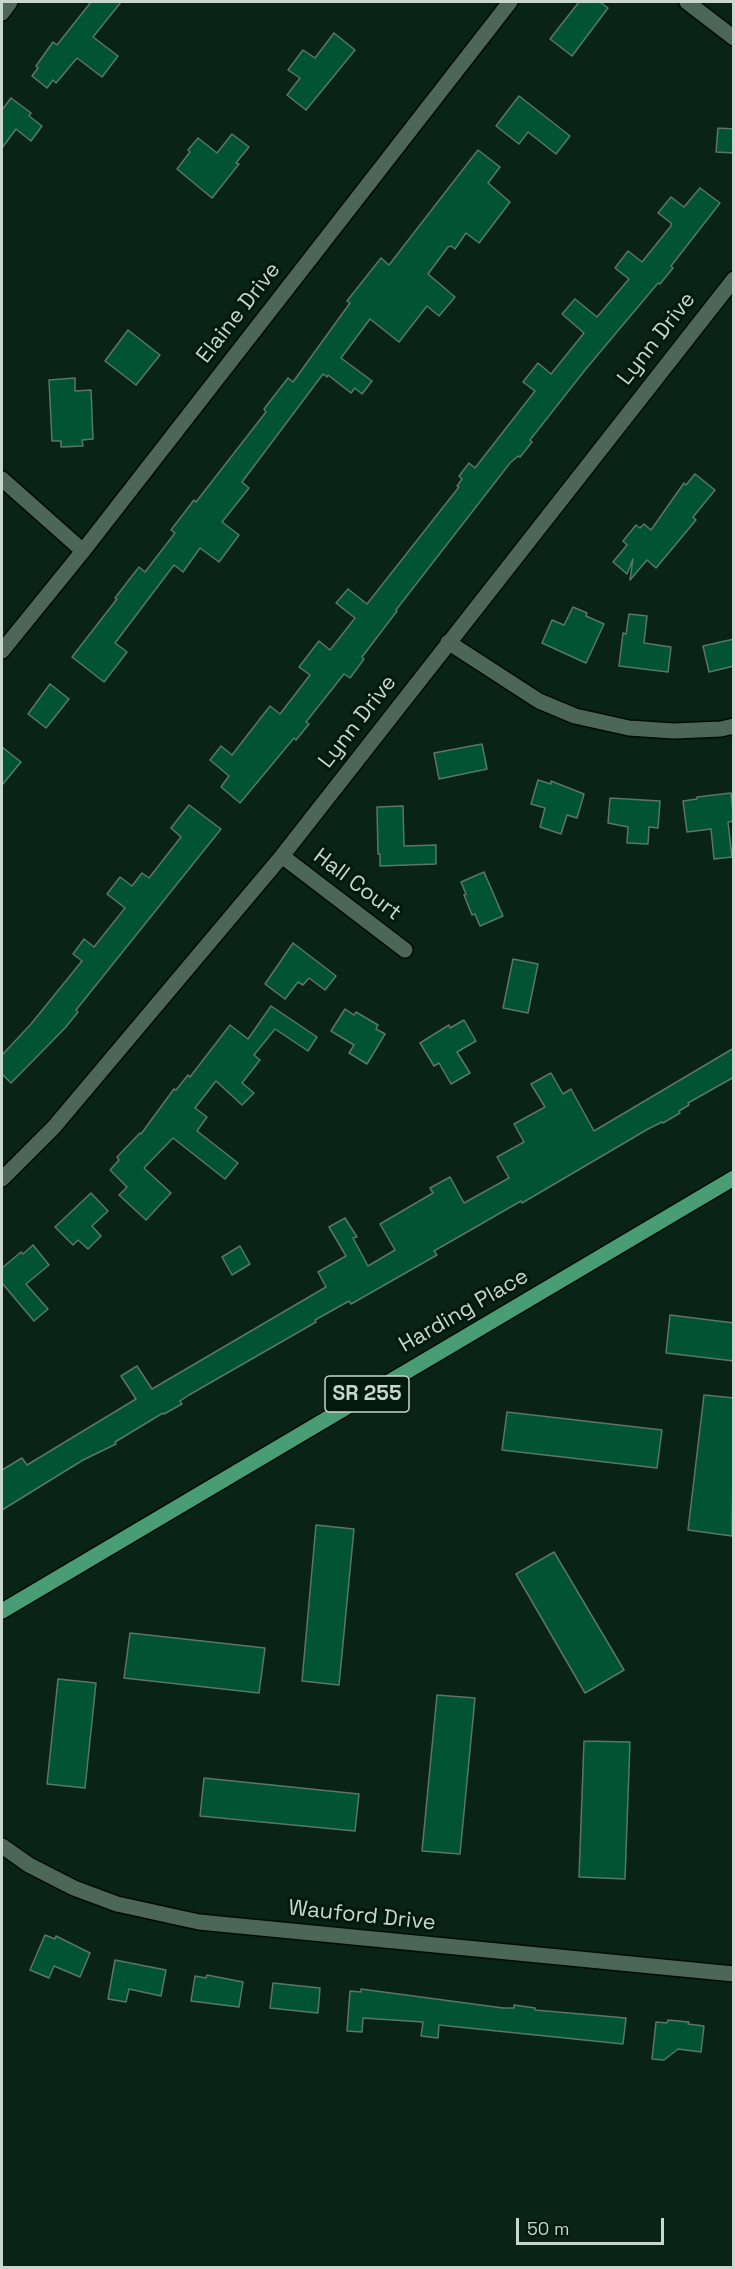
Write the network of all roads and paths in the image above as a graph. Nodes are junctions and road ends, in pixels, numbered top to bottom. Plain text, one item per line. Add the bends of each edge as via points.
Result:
1 (10, 2) edge
2 (510, 2) edge
3 (687, 2) edge
4 (2, 13) edge
5 (734, 38) edge
6 (734, 279) edge
7 (2, 479) edge
8 (82, 551) junction
9 (448, 642) junction
10 (2, 651) edge
11 (734, 726) edge
12 (282, 856) junction
13 (405, 950) dead end
14 (2, 1179) edge
15 (734, 1179) edge
16 (2, 1611) edge
17 (2, 1846) edge
18 (734, 1974) edge

1 - 4 street
2 - 8 street, Elaine Drive
3 - 5 street
6 - 9 street, Lynn Drive
7 - 8 street
8 - 10 street, Elaine Drive
9 - 11 street via 539,701 575,716 629,728 674,731
9 - 12 street, Lynn Drive
12 - 13 street, Hall Court
12 - 14 street, Lynn Drive via 54,1127
15 - 16 main road, Harding Place / SR 255
17 - 18 street, Wauford Drive via 74,1888 117,1904 199,1922

